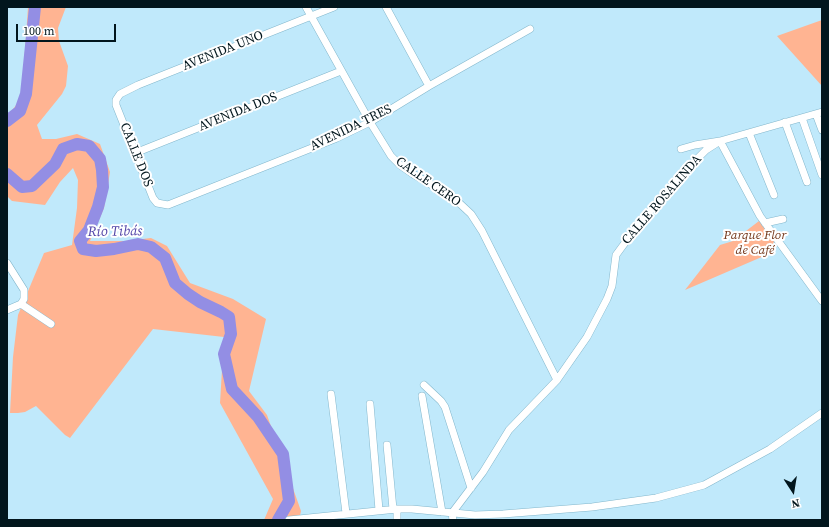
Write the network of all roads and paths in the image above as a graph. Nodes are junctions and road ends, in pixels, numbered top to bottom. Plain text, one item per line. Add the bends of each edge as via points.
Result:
1 (306, 7) edge
2 (334, 7) edge
3 (386, 7) edge
4 (311, 16) junction
5 (530, 29) dead end
6 (342, 71) junction
7 (429, 86) junction
8 (116, 100) joint
9 (820, 114) edge
10 (802, 118) junction
11 (370, 122) junction
12 (785, 122) junction
13 (822, 130) edge
14 (749, 133) junction
15 (720, 141) junction
16 (681, 149) dead end
17 (135, 153) junction
18 (822, 175) edge
19 (807, 182) dead end
20 (774, 195) dead end
21 (164, 204) joint
22 (783, 219) dead end
23 (765, 223) junction
24 (7, 263) edge
25 (822, 301) edge
26 (20, 304) junction
27 (7, 310) edge
28 (51, 324) dead end
29 (557, 380) junction
30 (424, 385) dead end
31 (331, 394) dead end
32 (422, 396) dead end
33 (370, 404) dead end
34 (822, 414) edge
35 (387, 445) dead end
36 (471, 488) junction
37 (395, 509) junction
38 (379, 510) junction
39 (442, 512) junction
40 (346, 514) junction
41 (452, 516) edge
42 (504, 517) edge
43 (292, 520) edge
44 (397, 520) edge

1 - 4 street, CALLE CERO
2 - 4 street, AVENIDA UNO
3 - 7 street
4 - 6 street, CALLE CERO
4 - 8 street, AVENIDA UNO via 138,85 120,94
5 - 7 street, AVENIDA TRES
6 - 11 street, CALLE CERO
6 - 17 street, AVENIDA DOS
7 - 11 street, AVENIDA TRES
8 - 17 street, CALLE DOS
9 - 10 street, CALLE ROSALINDA
9 - 13 street
10 - 12 street, CALLE ROSALINDA
10 - 18 street
11 - 21 street, AVENIDA TRES via 337,138 168,205
11 - 29 street, CALLE CERO via 391,156 400,165 456,200 471,214
12 - 14 street, CALLE ROSALINDA
12 - 19 street
14 - 15 street, CALLE ROSALINDA
14 - 20 street
15 - 16 street
15 - 23 street
15 - 29 street, CALLE ROSALINDA via 706,150 684,172 616,255 612,286 607,299 587,337
17 - 21 street, CALLE DOS via 153,198 157,203
22 - 23 street
23 - 25 street
24 - 26 street via 24,290 24,298
26 - 27 street
26 - 28 street
29 - 36 street, CALLE ROSALINDA via 509,430
30 - 36 street via 445,407
31 - 40 street
32 - 39 street
33 - 38 street
34 - 42 street via 770,449 704,485 656,498
35 - 37 street
36 - 41 street, CALLE ROSALINDA
37 - 38 street
37 - 39 street
37 - 44 street
38 - 40 street
39 - 41 street
40 - 43 street
41 - 42 street

